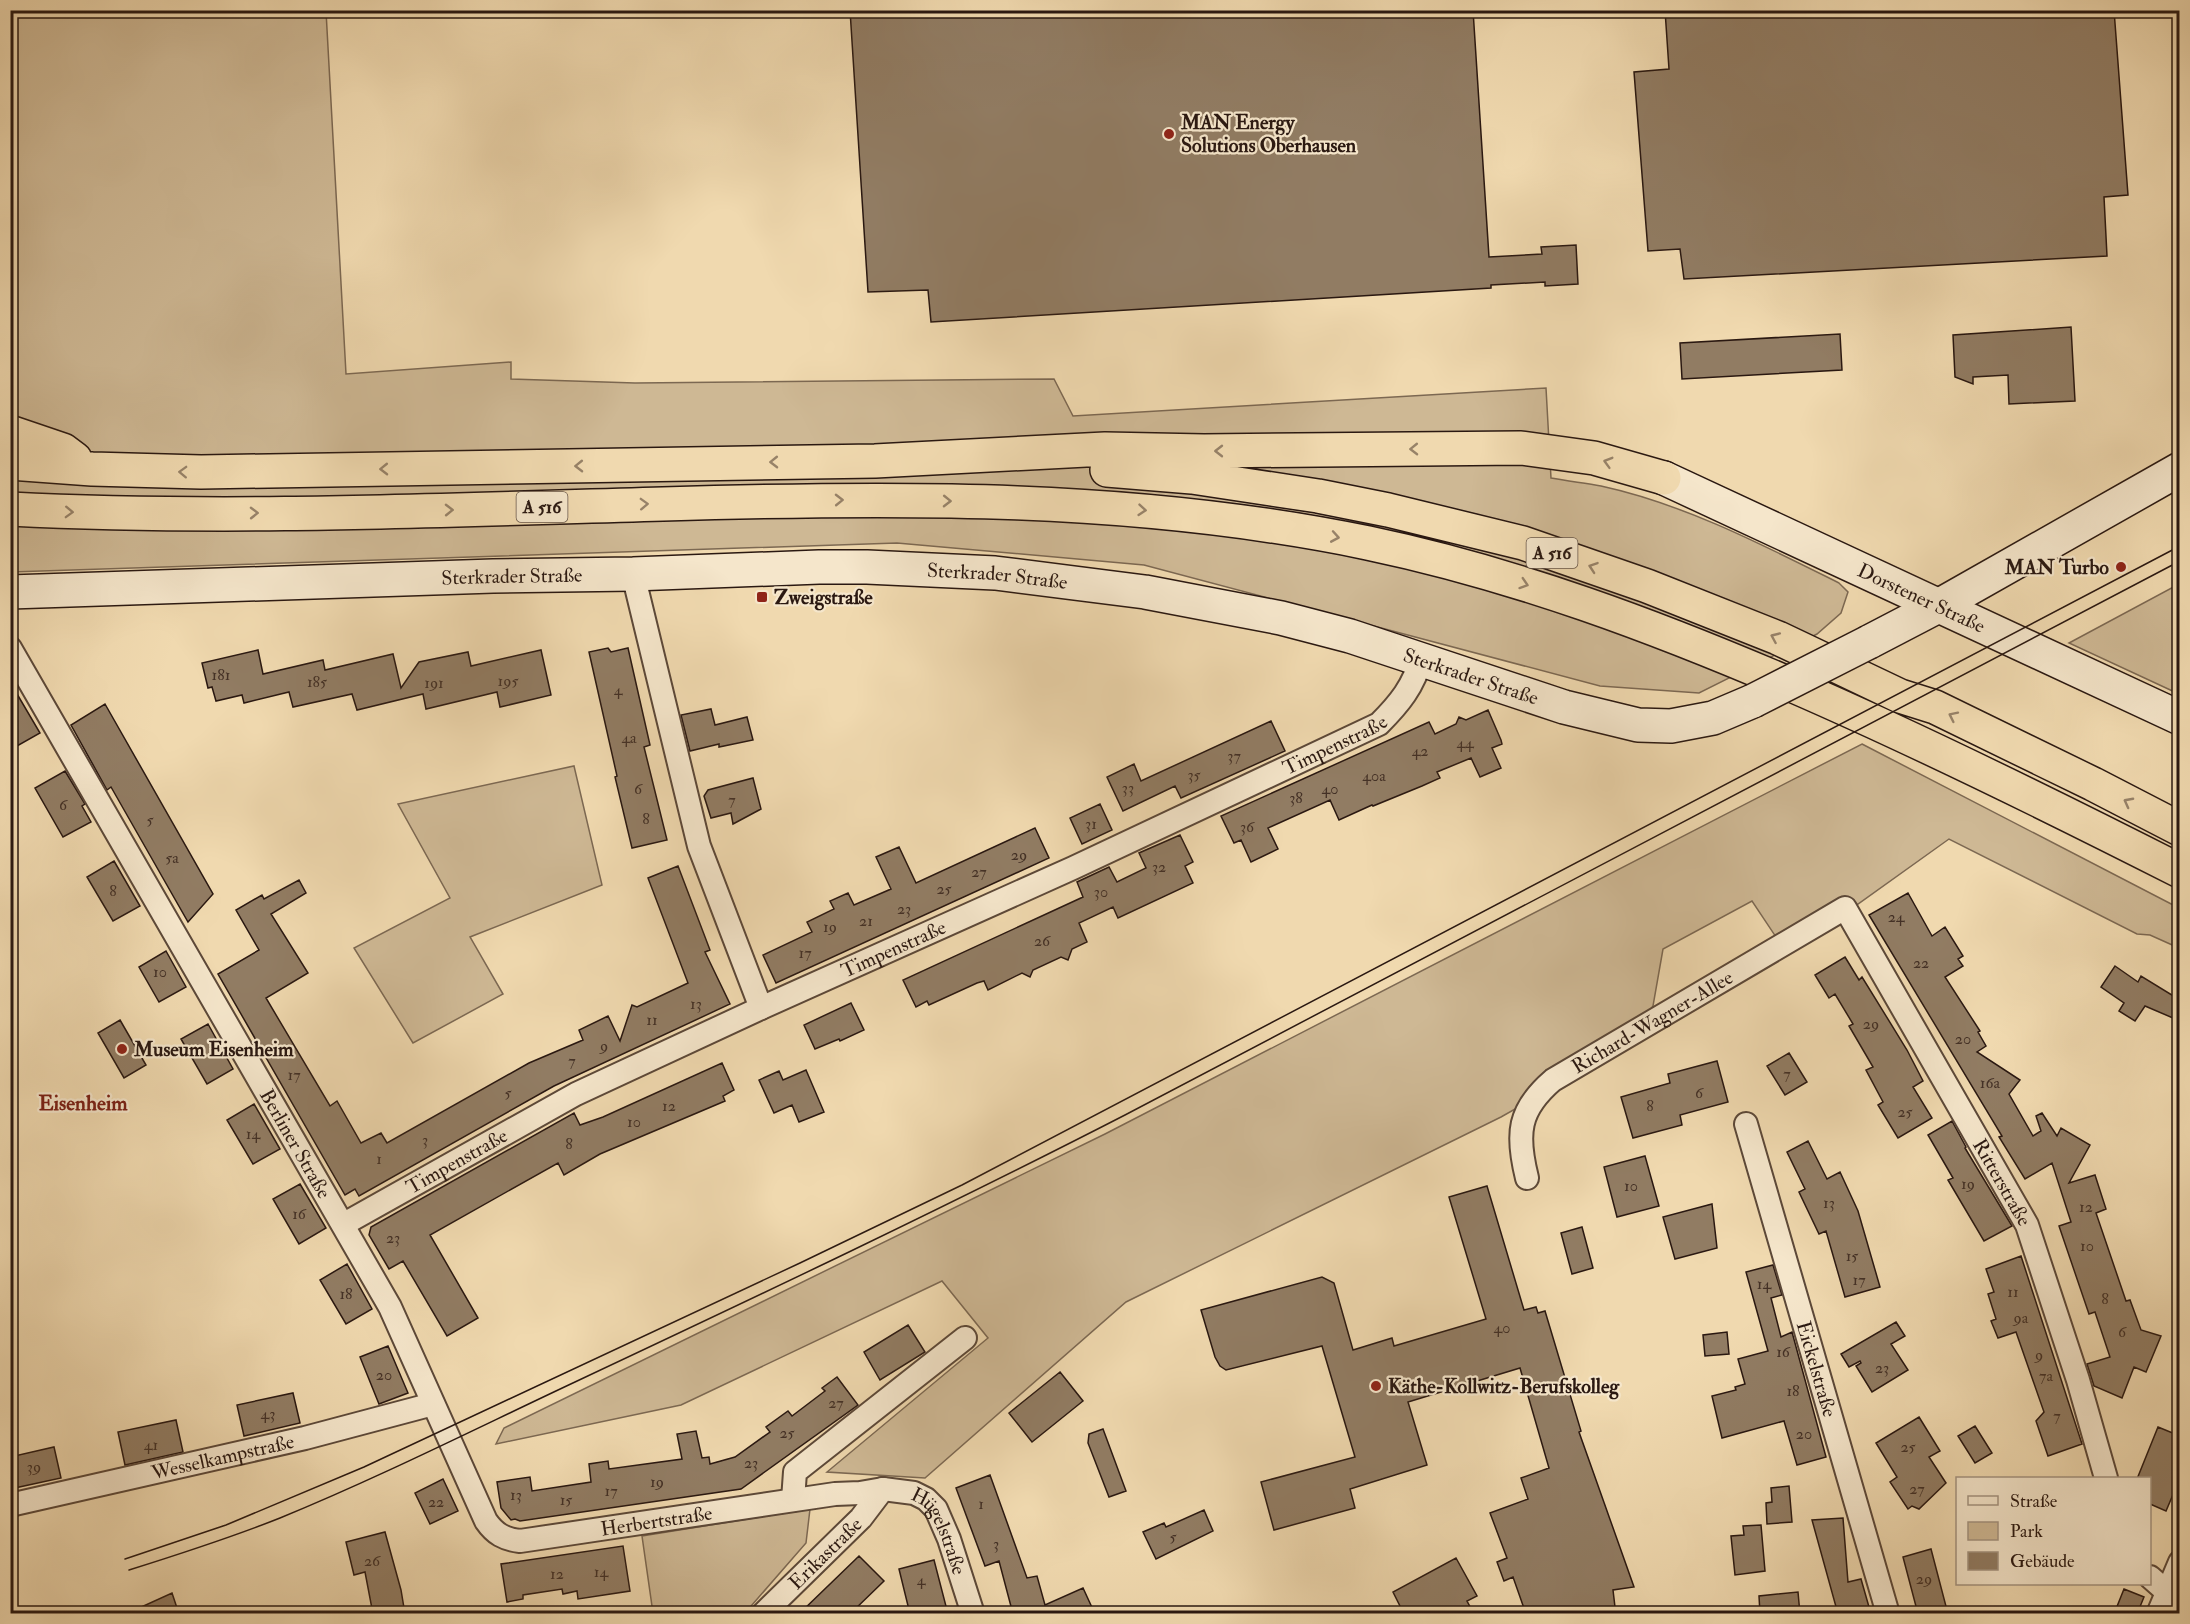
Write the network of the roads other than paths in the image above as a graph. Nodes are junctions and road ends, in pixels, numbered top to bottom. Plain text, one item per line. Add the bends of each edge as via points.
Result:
1 (10, 432) edge
2 (875, 461) junction
3 (10, 463) edge
4 (2180, 469) edge
5 (92, 470) junction
6 (1664, 478) joint
7 (10, 509) edge
8 (633, 574) junction
9 (10, 592) edge
10 (1940, 605) junction
11 (10, 648) edge
12 (1421, 658) junction
13 (2180, 718) edge
14 (2180, 829) edge
15 (2180, 871) edge
16 (1845, 908) joint
17 (761, 1008) junction
18 (1746, 1124) dead end
19 (1527, 1178) dead end
20 (344, 1224) junction
21 (965, 1338) dead end
22 (433, 1404) junction
23 (2105, 1477) edge
24 (883, 1489) junction
25 (835, 1494) joint
26 (793, 1500) junction
27 (10, 1505) edge
28 (520, 1540) joint
29 (2180, 1562) edge
30 (2151, 1578) edge
31 (2167, 1592) junction
32 (763, 1614) edge
33 (973, 1614) edge
34 (1888, 1614) edge
35 (2158, 1614) edge

1 - 5 highway via 63,450
2 -> 5 highway, A 516 via 201,472
6 -> 2 highway via 1594,458 1521,448 1105,449
14 -> 2 highway, A 516 via 1935,707 1889,691 1779,638 1523,543 1365,505 1192,477 1037,466
3 - 5 highway, A 516
4 - 10 street, Sterkrader Straße
6 - 10 street, Dorstener Straße
7 -> 15 highway, A 516 via 195,514 889,500 1043,502 1206,517 1287,529 1369,543 1508,579 1606,610 1901,733
8 - 9 street, Sterkrader Straße
8 - 12 street, Sterkrader Straße via 819,567 995,573 1207,603 1350,636
8 - 17 street via 699,846
10 - 12 street, Sterkrader Straße, bridge via 1753,701 1713,718 1671,726 1638,725 1564,707
10 - 13 street, Dorstener Straße
11 - 20 street, Berliner Straße
12 - 17 street, Timpenstraße via 1401,702 1378,724 1073,868
16 - 19 street, Richard-Wagner-Allee via 1553,1080 1528,1106 1522,1127 1520,1151
16 - 23 street, Ritterstraße via 2027,1225
17 - 20 street, Timpenstraße via 576,1094
18 - 34 street, Eickelstraße
20 - 22 street, Berliner Straße via 390,1306
21 - 26 street via 795,1472
22 - 27 street, Wesselkampstraße via 305,1438
22 - 28 street, Berliner Straße via 486,1521 498,1535
24 - 25 street, Hügelstraße
24 - 32 street, Erikastraße via 861,1518
24 - 33 street, Hügelstraße via 914,1493 936,1509
25 - 26 street, Herbertstraße
26 - 28 street, Herbertstraße
29 - 31 street
30 - 31 street
31 - 35 street

